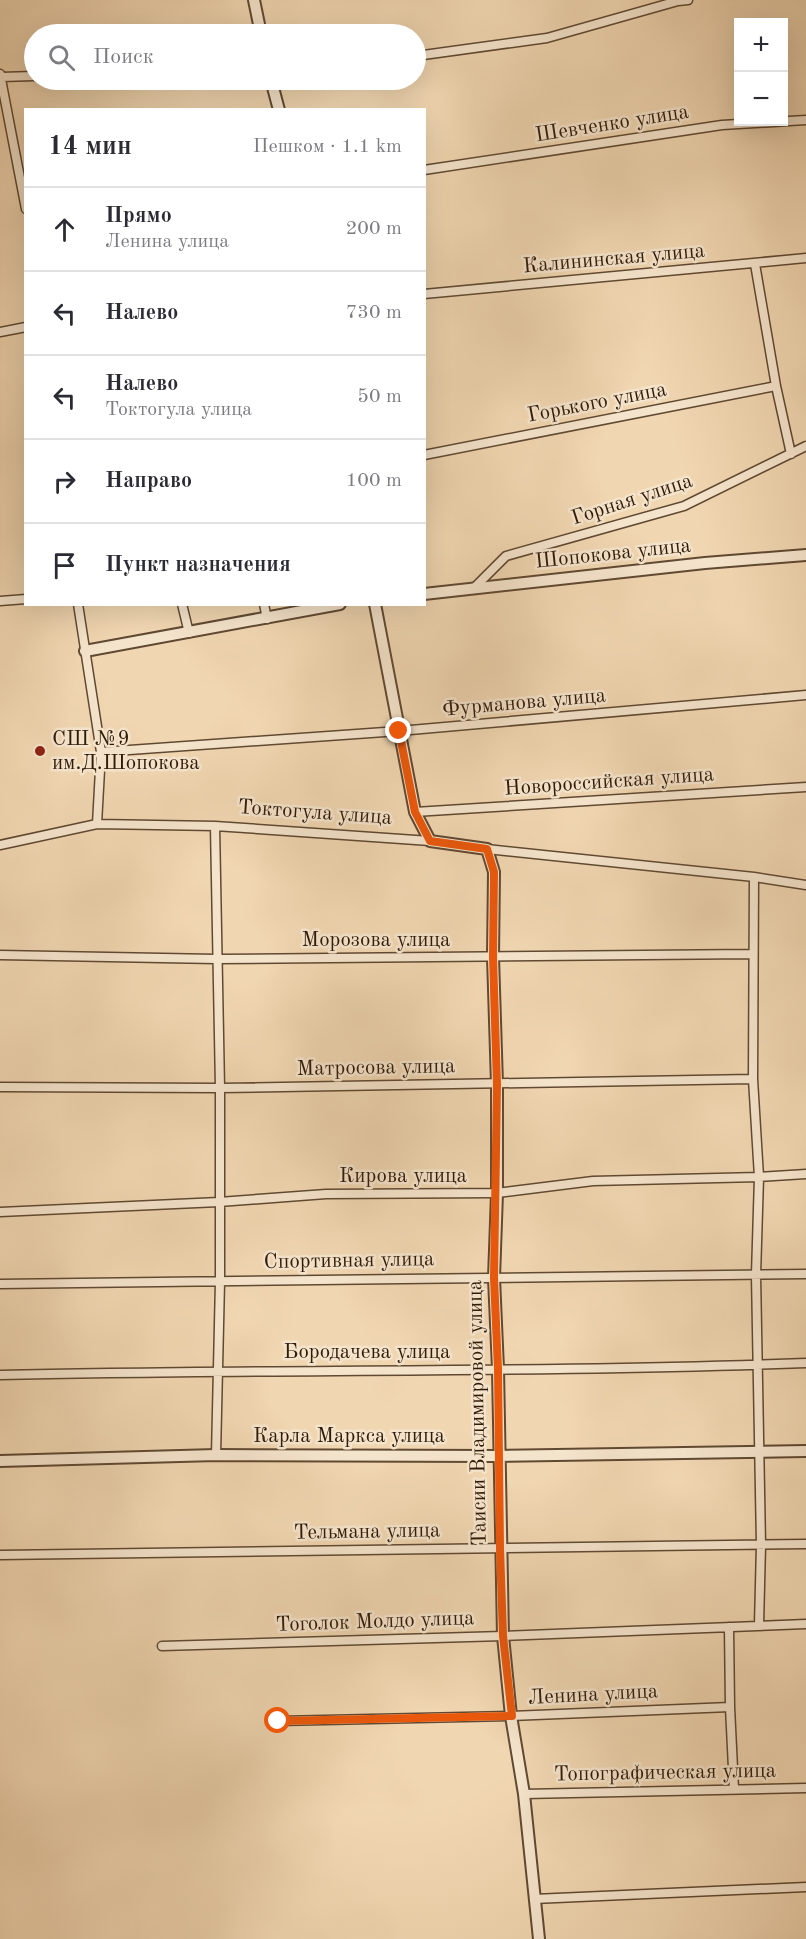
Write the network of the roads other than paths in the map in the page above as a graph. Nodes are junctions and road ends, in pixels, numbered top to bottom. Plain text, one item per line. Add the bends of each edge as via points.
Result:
1 (254, 0) edge
2 (688, 0) edge
3 (259, 24) edge
4 (426, 55) edge
5 (0, 76) edge
6 (24, 76) edge
7 (274, 90) edge
8 (278, 108) edge
9 (806, 120) edge
10 (426, 170) edge
11 (24, 203) edge
12 (806, 258) edge
13 (755, 264) junction
14 (426, 294) edge
15 (24, 327) edge
16 (0, 332) edge
17 (776, 386) junction
18 (806, 446) edge
19 (791, 453) junction
20 (426, 455) edge
21 (806, 555) edge
22 (473, 589) junction
23 (426, 594) edge
24 (24, 599) edge
25 (0, 601) edge
26 (78, 606) edge
27 (182, 606) edge
28 (264, 606) edge
29 (330, 606) edge
30 (375, 606) edge
31 (267, 619) junction
32 (189, 633) junction
33 (85, 651) junction
34 (806, 695) edge
35 (399, 731) junction
36 (101, 752) junction
37 (806, 787) edge
38 (415, 812) junction
39 (97, 824) junction
40 (215, 826) junction
41 (430, 841) junction
42 (0, 845) edge
43 (487, 849) junction
44 (754, 877) junction
45 (806, 885) edge
46 (753, 954) junction
47 (0, 955) edge
48 (493, 957) junction
49 (216, 959) junction
50 (753, 1079) junction
51 (497, 1084) junction
52 (0, 1087) edge
53 (220, 1088) junction
54 (806, 1174) edge
55 (759, 1177) junction
56 (497, 1193) junction
57 (219, 1202) junction
58 (0, 1212) edge
59 (806, 1274) edge
60 (756, 1275) junction
61 (494, 1278) junction
62 (220, 1281) junction
63 (0, 1284) edge
64 (806, 1363) edge
65 (759, 1365) junction
66 (498, 1369) junction
67 (218, 1370) junction
68 (0, 1375) edge
69 (806, 1451) edge
70 (759, 1453) junction
71 (216, 1455) junction
72 (499, 1455) junction
73 (0, 1461) edge
74 (806, 1544) edge
75 (761, 1545) junction
76 (500, 1549) junction
77 (0, 1555) edge
78 (806, 1624) edge
79 (759, 1625) junction
80 (729, 1627) junction
81 (503, 1636) junction
82 (162, 1646) dead end
83 (730, 1707) junction
84 (512, 1716) junction
85 (278, 1721) dead end
86 (806, 1788) edge
87 (734, 1789) junction
88 (524, 1794) junction
89 (806, 1887) edge
90 (534, 1899) junction
91 (539, 1939) edge

1 - 3 street
2 - 4 street via 547,38
5 - 6 street
5 - 11 street
7 - 8 street
9 - 10 street, Шевченко улица via 722,125
12 - 13 street, Калининская улица
13 - 14 street, Калининская улица
13 - 17 street
15 - 16 street
17 - 19 street
17 - 20 street, Горького улица
18 - 19 street, Горная улица
19 - 22 street, Горная улица via 684,506 506,556
21 - 22 street, Шопокова улица
22 - 23 street, Шопокова улица
24 - 25 street
26 - 33 street
27 - 32 street
28 - 31 street
29 - 31 street
30 - 35 street
31 - 32 street
32 - 33 street
33 - 36 street
34 - 35 street, Фурманова улица
35 - 36 street, Фурманова улица
35 - 38 street
36 - 39 street
37 - 38 street, Новороссийская улица
38 - 41 street
39 - 40 street, Токтогула улица
39 - 42 street, Токтогула улица
40 - 41 street, Токтогула улица
40 - 49 street
41 - 43 street, Токтогула улица
43 - 44 street, Токтогула улица
43 - 48 street, Таисии Владимировой улица via 494,872
44 - 45 street, Токтогула улица
44 - 46 street
46 - 48 street, Морозова улица
46 - 50 street
47 - 49 street, Морозова улица
48 - 49 street, Морозова улица
48 - 51 street, Таисии Владимировой улица
49 - 53 street
50 - 51 street, Матросова улица
50 - 55 street
51 - 53 street, Матросова улица
51 - 56 street, Таисии Владимировой улица
52 - 53 street, Матросова улица
53 - 57 street
54 - 55 street, Кирова улица
55 - 56 street, Кирова улица via 593,1181
55 - 60 street
56 - 57 street, Кирова улица via 326,1194
56 - 61 street, Таисии Владимировой улица
57 - 58 street, Кирова улица
57 - 62 street
59 - 60 street, Спортивная улица
60 - 61 street, Спортивная улица
60 - 65 street
61 - 62 street, Спортивная улица
61 - 66 street, Таисии Владимировой улица
62 - 63 street, Спортивная улица
62 - 67 street
64 - 65 street, Бородачева улица
65 - 66 street, Бородачева улица
65 - 70 street
66 - 67 street, Бородачева улица
66 - 72 street, Таисии Владимировой улица
67 - 68 street, Бородачева улица
67 - 71 street
69 - 70 street, Карла Маркса улица
70 - 72 street, Карла Маркса улица
70 - 75 street
71 - 72 street, Карла Маркса улица
71 - 73 street, Карла Маркса улица
72 - 76 street, Таисии Владимировой улица
74 - 75 street, Тельмана улица
75 - 76 street, Тельмана улица
75 - 79 street
76 - 77 street, Тельмана улица
76 - 81 street, Таисии Владимировой улица
78 - 79 street, Тоголок Молдо улица
79 - 80 street, Тоголок Молдо улица
80 - 81 street, Тоголок Молдо улица
80 - 83 street
81 - 82 street, Тоголок Молдо улица
81 - 84 street, Таисии Владимировой улица
83 - 84 street, Ленина улица
83 - 87 street
84 - 85 street, Ленина улица
84 - 88 street, Таисии Владимировой улица
86 - 87 street, Топографическая улица
87 - 88 street, Топографическая улица
88 - 90 street, Таисии Владимировой улица
89 - 90 street
90 - 91 street, Таисии Владимировой улица

